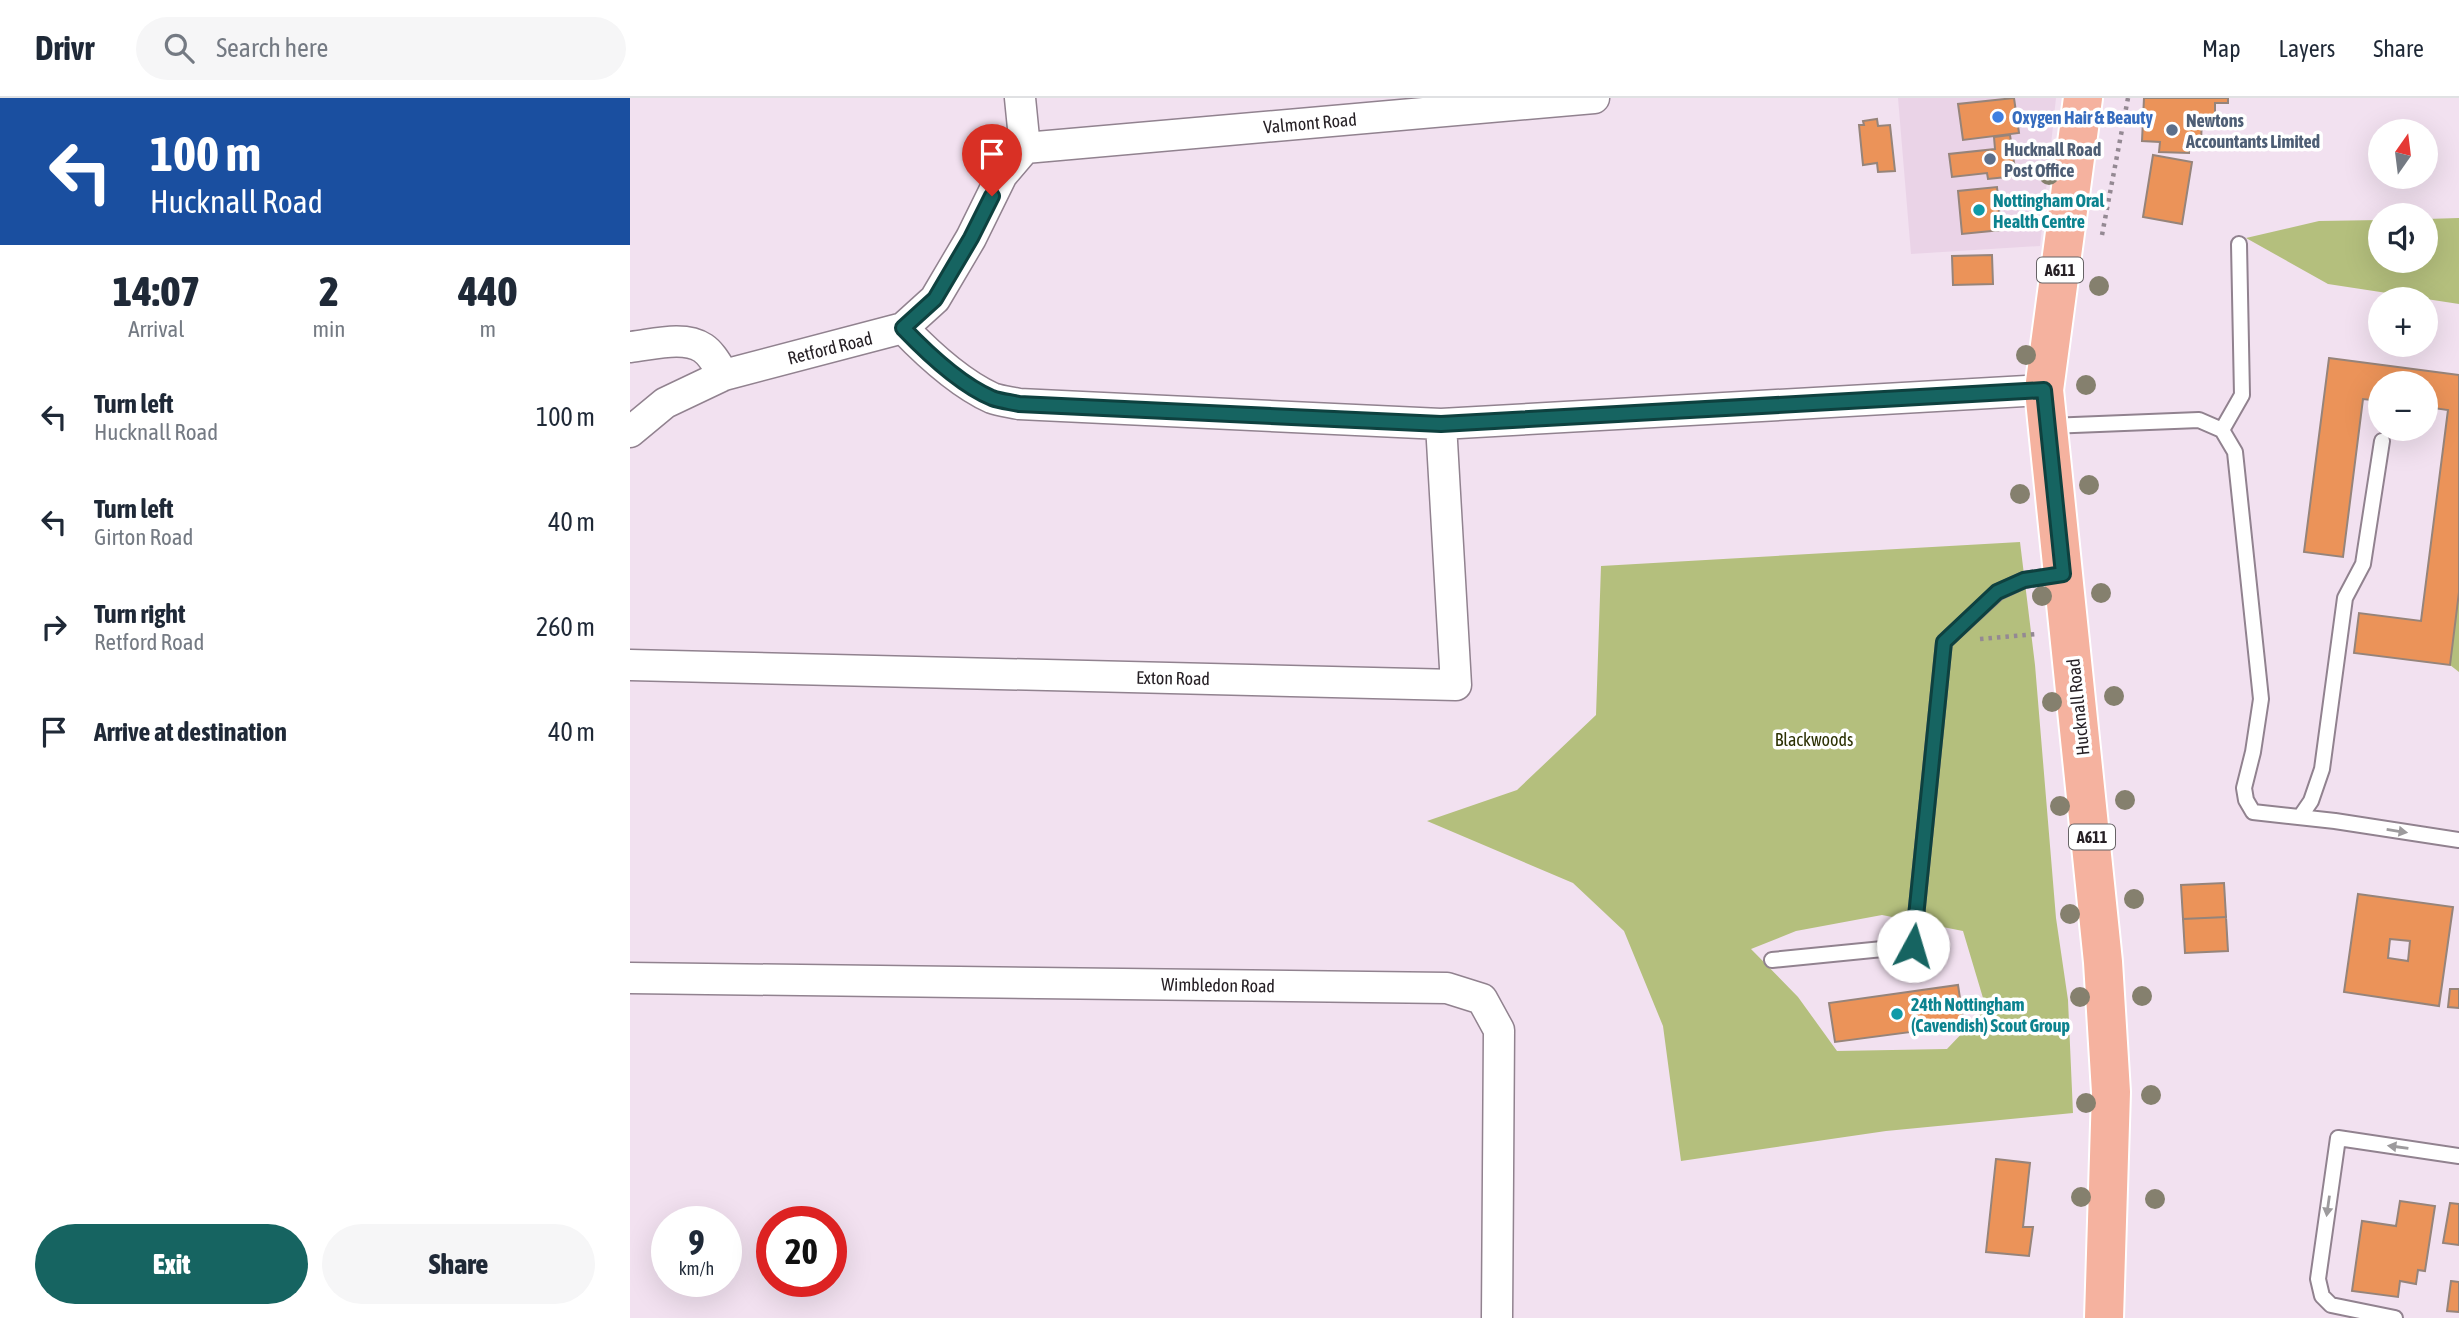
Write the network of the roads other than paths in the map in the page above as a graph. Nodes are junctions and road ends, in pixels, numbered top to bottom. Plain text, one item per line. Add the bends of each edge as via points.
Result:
1 (1020, 98) edge
2 (1594, 98) edge
3 (2084, 98) edge
4 (1025, 148) junction
5 (2239, 244) dead end
6 (903, 328) junction
7 (630, 347) edge
8 (724, 375) junction
9 (2046, 408) junction
10 (1441, 424) junction
11 (2222, 430) junction
12 (630, 432) edge
13 (2382, 441) dead end
14 (2063, 574) junction
15 (630, 664) edge
16 (2300, 817) junction
17 (2459, 840) edge
18 (1772, 960) dead end
19 (630, 978) edge
20 (2459, 1156) edge
21 (1497, 1318) edge
22 (2104, 1318) edge
23 (2395, 1318) edge

1 - 4 street
2 - 4 street, Valmont Road
3 - 9 main road, Hucknall Road / A611
4 - 6 street, Retford Road via 1002,175 935,299
5 - 11 lane via 2242,395
6 - 8 street, Retford Road
6 - 10 street via 978,390 1019,404
7 - 8 street via 692,343 711,355
8 - 12 street, Retford Road via 665,403
9 - 10 street
9 - 11 lane via 2199,420
9 - 14 main road, Hucknall Road / A611
10 - 15 street, Exton Road via 1456,685
11 - 16 lane via 2235,452 2261,699 2244,788 2246,800 2253,812
13 - 16 lane via 2363,564 2345,598 2322,769
14 - 18 lane via 2024,580 1997,592 1944,642 1913,946
14 - 22 main road, Hucknall Road / A611 via 2103,962 2111,1092
16 -> 17 lane
19 - 21 street, Wimbledon Road via 1447,988 1482,999 1499,1030
20 -> 23 lane via 2338,1138 2318,1279 2322,1296 2330,1305

